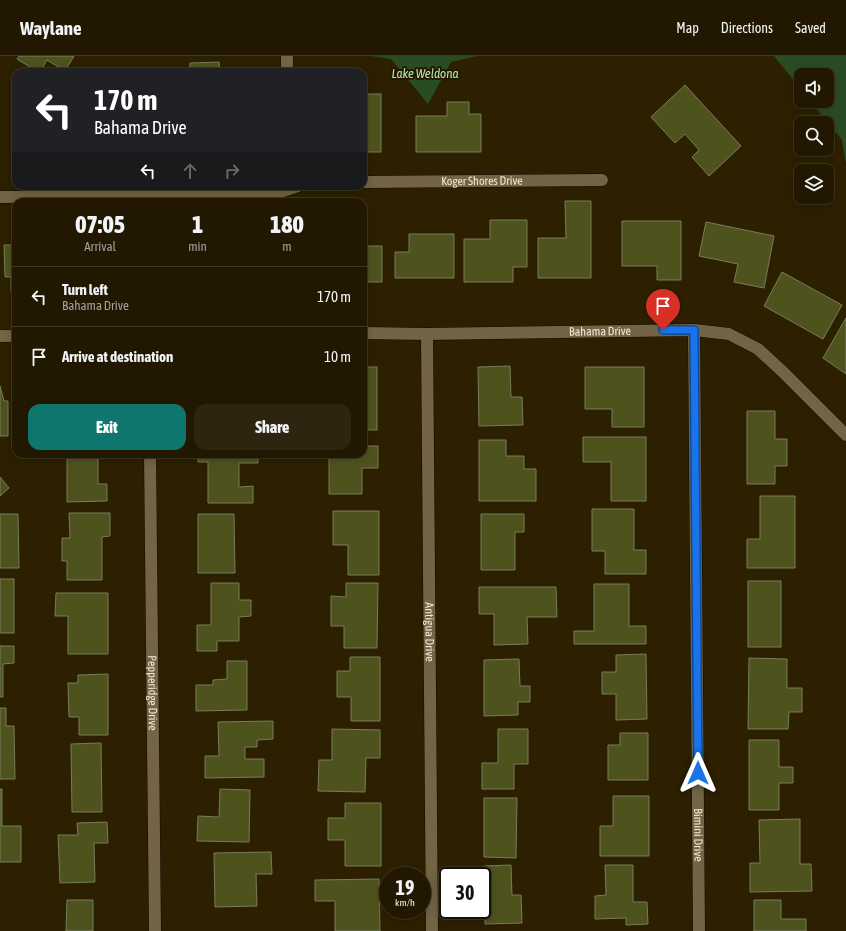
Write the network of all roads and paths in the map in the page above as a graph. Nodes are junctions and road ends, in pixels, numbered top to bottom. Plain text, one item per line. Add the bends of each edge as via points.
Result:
1 (287, 56) edge
2 (287, 68) edge
3 (602, 180) dead end
4 (367, 182) edge
5 (283, 190) edge
6 (0, 197) edge
7 (694, 330) junction
8 (367, 333) edge
9 (427, 334) junction
10 (0, 336) edge
11 (12, 336) edge
12 (846, 435) edge
13 (150, 458) edge
14 (155, 931) edge
15 (432, 931) edge
16 (699, 931) edge

1 - 2 street
3 - 4 street, Koger Shores Drive
5 - 6 street via 268,196
7 - 9 street, Bahama Drive
7 - 12 street, Bahama Drive via 729,334 758,349
7 - 16 street, Bimini Drive
8 - 9 street, Bahama Drive
9 - 15 street, Antigua Drive
10 - 11 street
13 - 14 street, Pepperidge Drive

